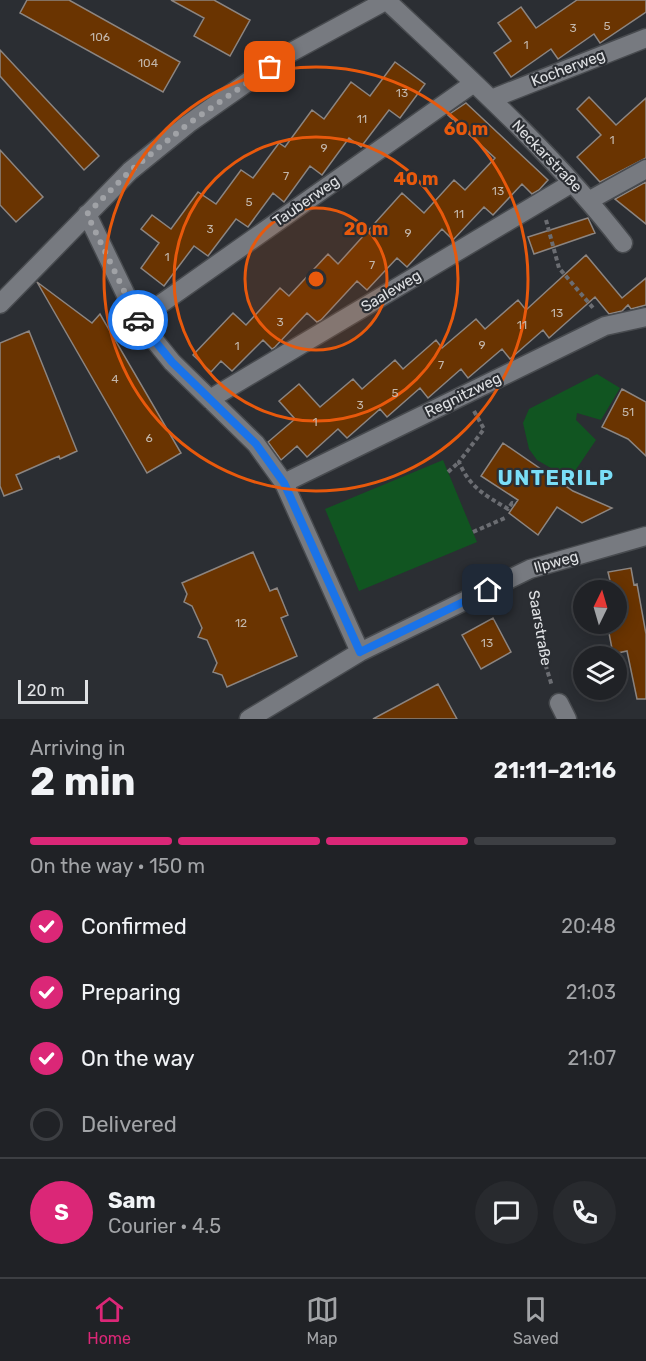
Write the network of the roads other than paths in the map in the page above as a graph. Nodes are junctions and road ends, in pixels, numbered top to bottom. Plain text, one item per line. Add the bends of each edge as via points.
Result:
1 (387, 0) edge
2 (646, 38) edge
3 (474, 82) junction
4 (491, 99) junction
5 (646, 169) edge
6 (572, 183) junction
7 (590, 200) junction
8 (87, 214) junction
9 (623, 243) dead end
10 (0, 304) edge
11 (646, 317) edge
12 (138, 320) junction
13 (210, 399) junction
14 (284, 483) junction
15 (646, 536) edge
16 (360, 652) junction
17 (249, 719) edge

1 - 3 street, Neckarstraße
1 - 8 street via 286,55 188,124 130,171
2 - 4 street, Kocherweg
3 - 4 street, Neckarstraße
3 - 12 street, Tauberweg
4 - 6 street, Neckarstraße
5 - 7 street
6 - 7 street, Neckarstraße
6 - 13 street, Saaleweg
7 - 9 street, Neckarstraße
8 - 10 street
8 - 12 street
11 - 14 street, Regnitzweg via 609,325
12 - 13 street via 172,362
13 - 14 street via 256,444
14 - 16 street
15 - 16 street, Ilpweg via 530,569
16 - 17 street, Ilpweg

